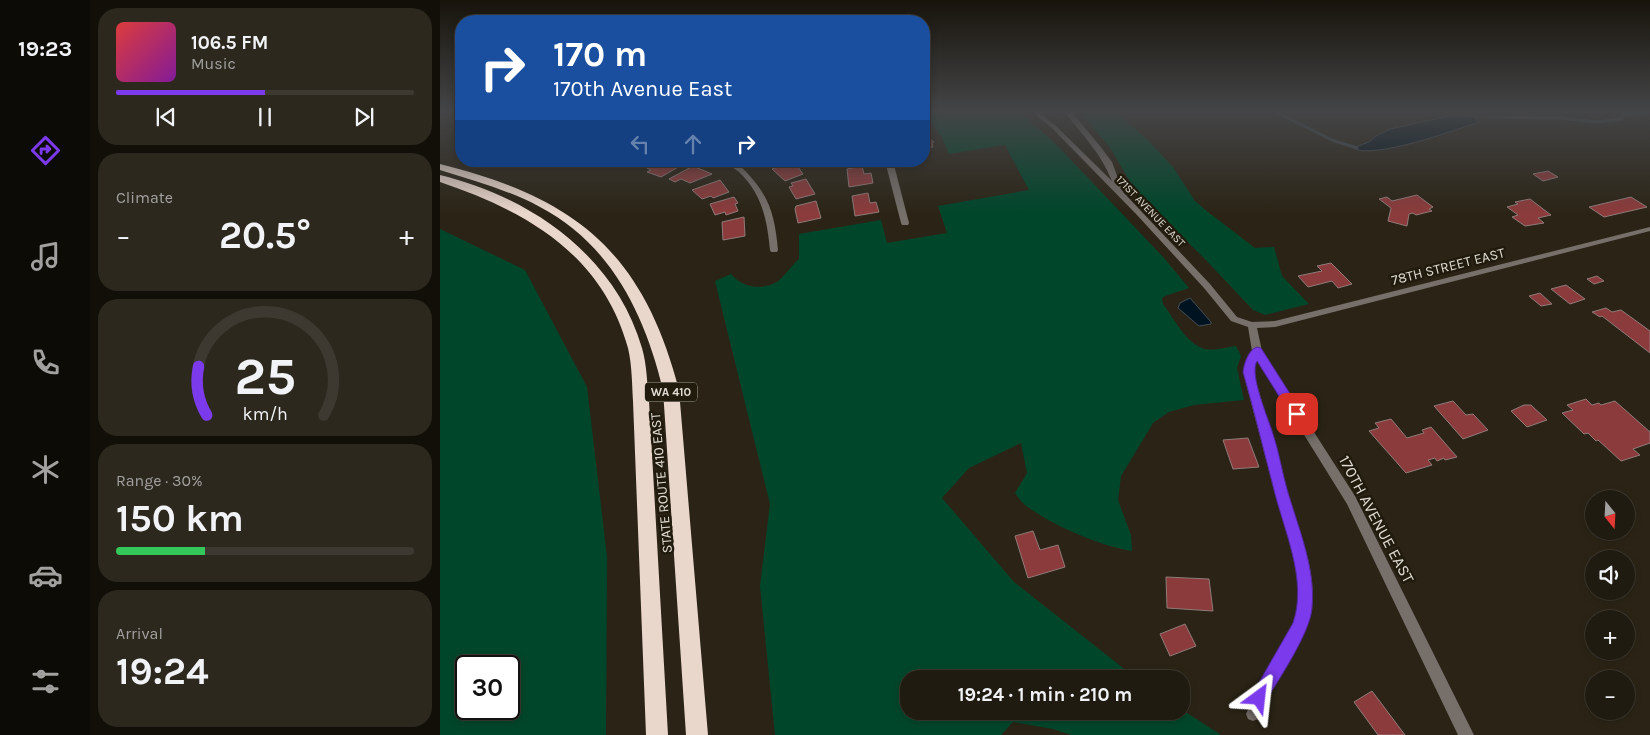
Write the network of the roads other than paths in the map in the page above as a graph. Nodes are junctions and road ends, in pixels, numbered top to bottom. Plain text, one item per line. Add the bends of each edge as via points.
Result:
1 (1070, 144) edge
2 (1096, 144) edge
3 (440, 167) edge
4 (735, 167) edge
5 (891, 167) edge
6 (440, 178) edge
7 (1121, 195) junction
8 (905, 223) dead end
9 (1650, 229) edge
10 (774, 250) dead end
11 (1252, 325) junction
12 (1257, 351) junction
13 (1253, 714) dead end
14 (658, 735) edge
15 (697, 735) edge
16 (1466, 735) edge

1 - 7 street, 171ST AVENUE EAST
2 - 7 street via 1108,162
3 - 15 highway, STATE ROUTE 410 EAST / WA 410 via 486,181 556,211 587,234 619,268 641,301 671,390
4 - 10 street via 759,190 767,204
5 - 8 street
6 - 14 highway, STATE ROUTE 410 EAST / WA 410 via 530,214 563,236 595,267 619,304 635,348 641,401
7 - 11 street, 171ST AVENUE EAST via 1234,319
9 - 11 street, 78TH STREET EAST via 1275,324
11 - 12 street, 170TH AVENUE EAST
12 - 13 street via 1248,372 1268,435 1306,589 1305,610 1299,628
12 - 16 street, 170TH AVENUE EAST via 1351,500

